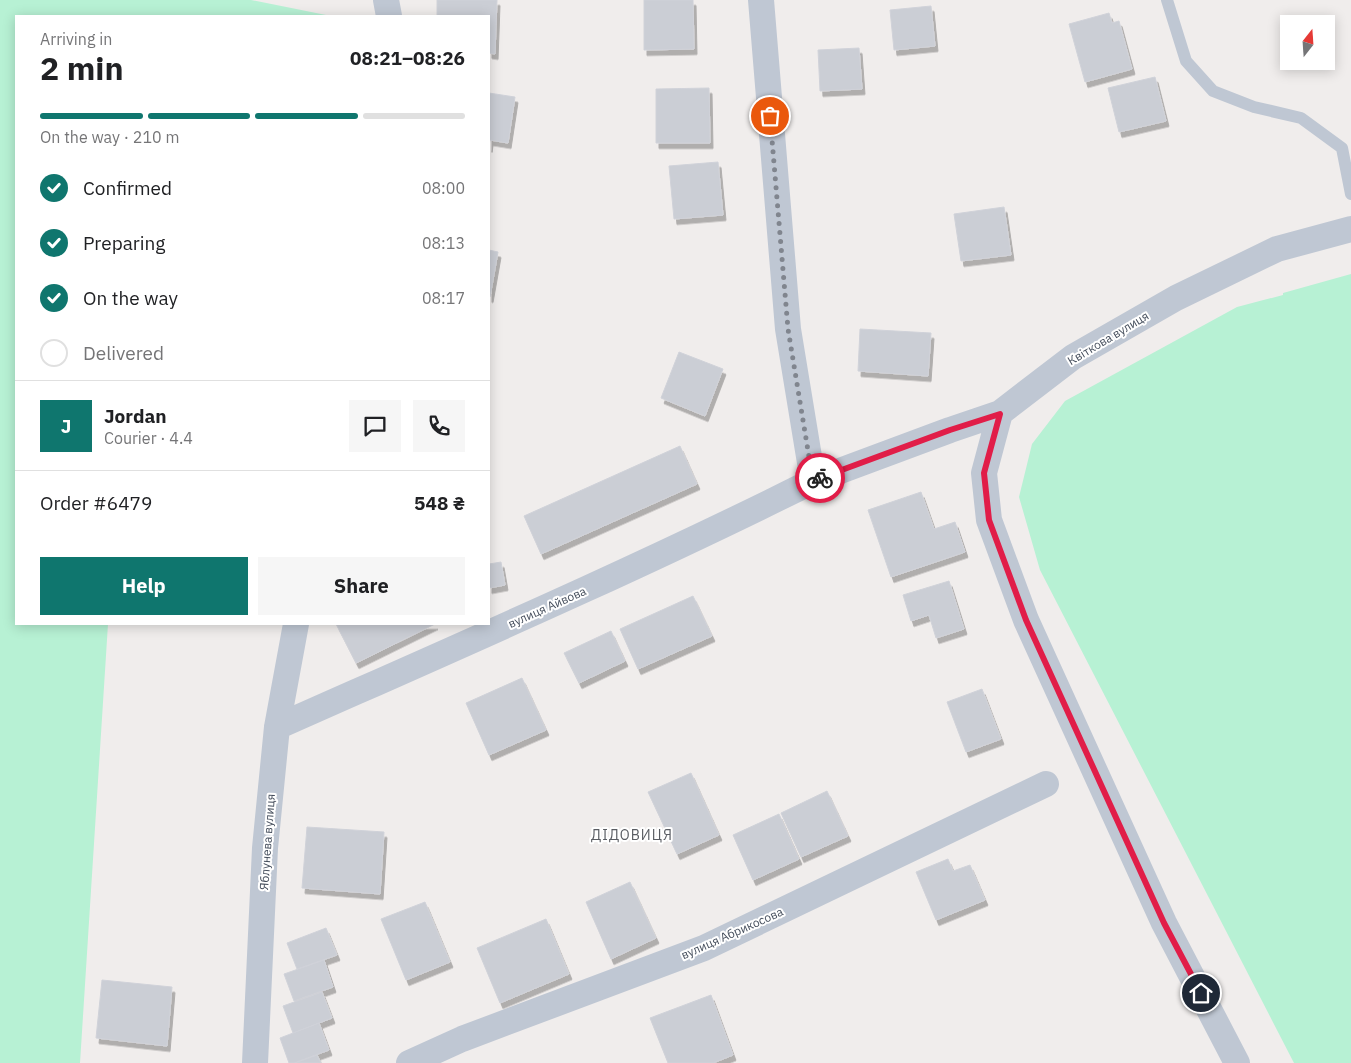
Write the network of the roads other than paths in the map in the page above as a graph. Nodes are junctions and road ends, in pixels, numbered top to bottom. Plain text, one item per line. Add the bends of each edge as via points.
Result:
1 (386, 0) edge
2 (761, 0) edge
3 (1167, 0) edge
4 (389, 15) edge
5 (1351, 194) edge
6 (1351, 229) edge
7 (1000, 414) junction
8 (813, 481) junction
9 (296, 625) edge
10 (277, 726) junction
11 (1046, 784) dead end
12 (255, 1063) edge
13 (409, 1063) edge
14 (1237, 1063) edge

1 - 4 street
2 - 8 street via 788,329
3 - 5 lane via 1186,61 1213,91 1254,107 1301,118 1342,148
6 - 7 street, Квіткова вулиця via 1277,249 1176,298 1073,357
7 - 8 street, вулиця Айвова
7 - 14 street via 984,473 989,520 999,548 1026,620 1164,923
8 - 10 street, вулиця Айвова via 586,590
9 - 10 street, Яблунева вулиця
10 - 12 street, Яблунева вулиця via 265,848
11 - 13 street, вулиця Абрикосова via 704,948 462,1039

